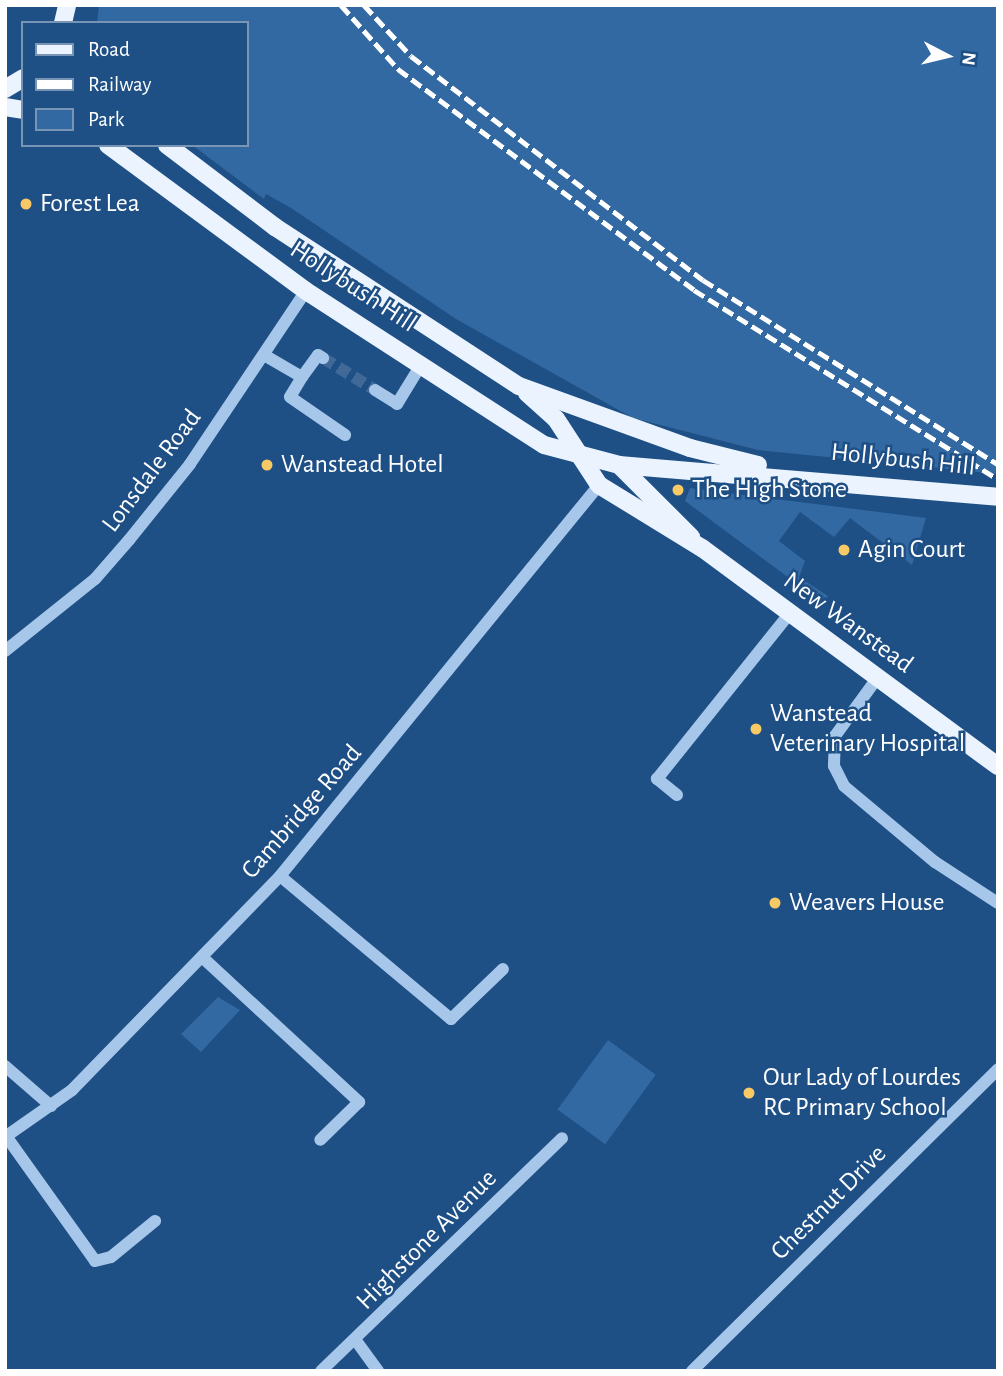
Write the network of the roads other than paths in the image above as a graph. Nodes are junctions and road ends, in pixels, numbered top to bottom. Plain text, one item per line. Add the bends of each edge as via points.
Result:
1 (21, 79) edge
2 (5, 89) edge
3 (111, 147) edge
4 (170, 147) edge
5 (306, 291) junction
6 (264, 355) junction
7 (323, 358) dead end
8 (422, 363) junction
9 (302, 377) junction
10 (519, 386) junction
11 (375, 390) tunnel mouth
12 (345, 435) dead end
13 (581, 452) junction
14 (619, 464) junction
15 (802, 476) junction
16 (599, 485) junction
17 (998, 497) edge
18 (702, 548) junction
19 (789, 614) junction
20 (5, 651) edge
21 (878, 677) junction
22 (998, 766) edge
23 (677, 795) dead end
24 (280, 876) junction
25 (998, 902) edge
26 (202, 957) junction
27 (503, 969) dead end
28 (5, 1066) edge
29 (998, 1069) edge
30 (51, 1106) junction
31 (6, 1136) edge
32 (562, 1138) dead end
33 (320, 1140) dead end
34 (155, 1221) dead end
35 (357, 1342) junction
36 (321, 1371) edge
37 (378, 1371) edge
38 (692, 1371) edge

1 - 2 main road
3 - 5 main road, Hollybush Hill
4 - 10 main road, Hollybush Hill via 275,227
5 - 6 street, Lonsdale Road
5 - 8 main road, Hollybush Hill
6 - 9 street
6 - 20 street, Lonsdale Road via 129,540 95,579
7 - 9 street via 318,355
8 - 11 street via 397,404
8 - 13 main road, Hollybush Hill via 544,445
9 - 12 street via 290,397
10 - 13 main road, Hollybush Hill
10 - 15 main road, Hollybush Hill via 690,448
13 - 14 main road, Hollybush Hill
13 - 16 main road, New Wanstead
14 - 15 main road, Hollybush Hill
14 - 18 main road, New Wanstead
15 - 17 main road, Hollybush Hill
16 - 18 main road, New Wanstead
16 - 24 street, Cambridge Road
18 - 19 main road, New Wanstead
19 - 21 main road, New Wanstead
19 - 23 street via 657,779
21 - 22 main road, New Wanstead
21 - 25 street via 835,736 834,766 844,786 935,862
24 - 26 street, Cambridge Road
24 - 27 street via 451,1019
26 - 30 street, Cambridge Road
26 - 33 street via 359,1102
28 - 30 street
29 - 38 street, Chestnut Drive
30 - 31 street, Cambridge Road
31 - 34 street via 95,1261 111,1257
32 - 35 street, Highstone Avenue
35 - 36 street, Highstone Avenue
35 - 37 street

